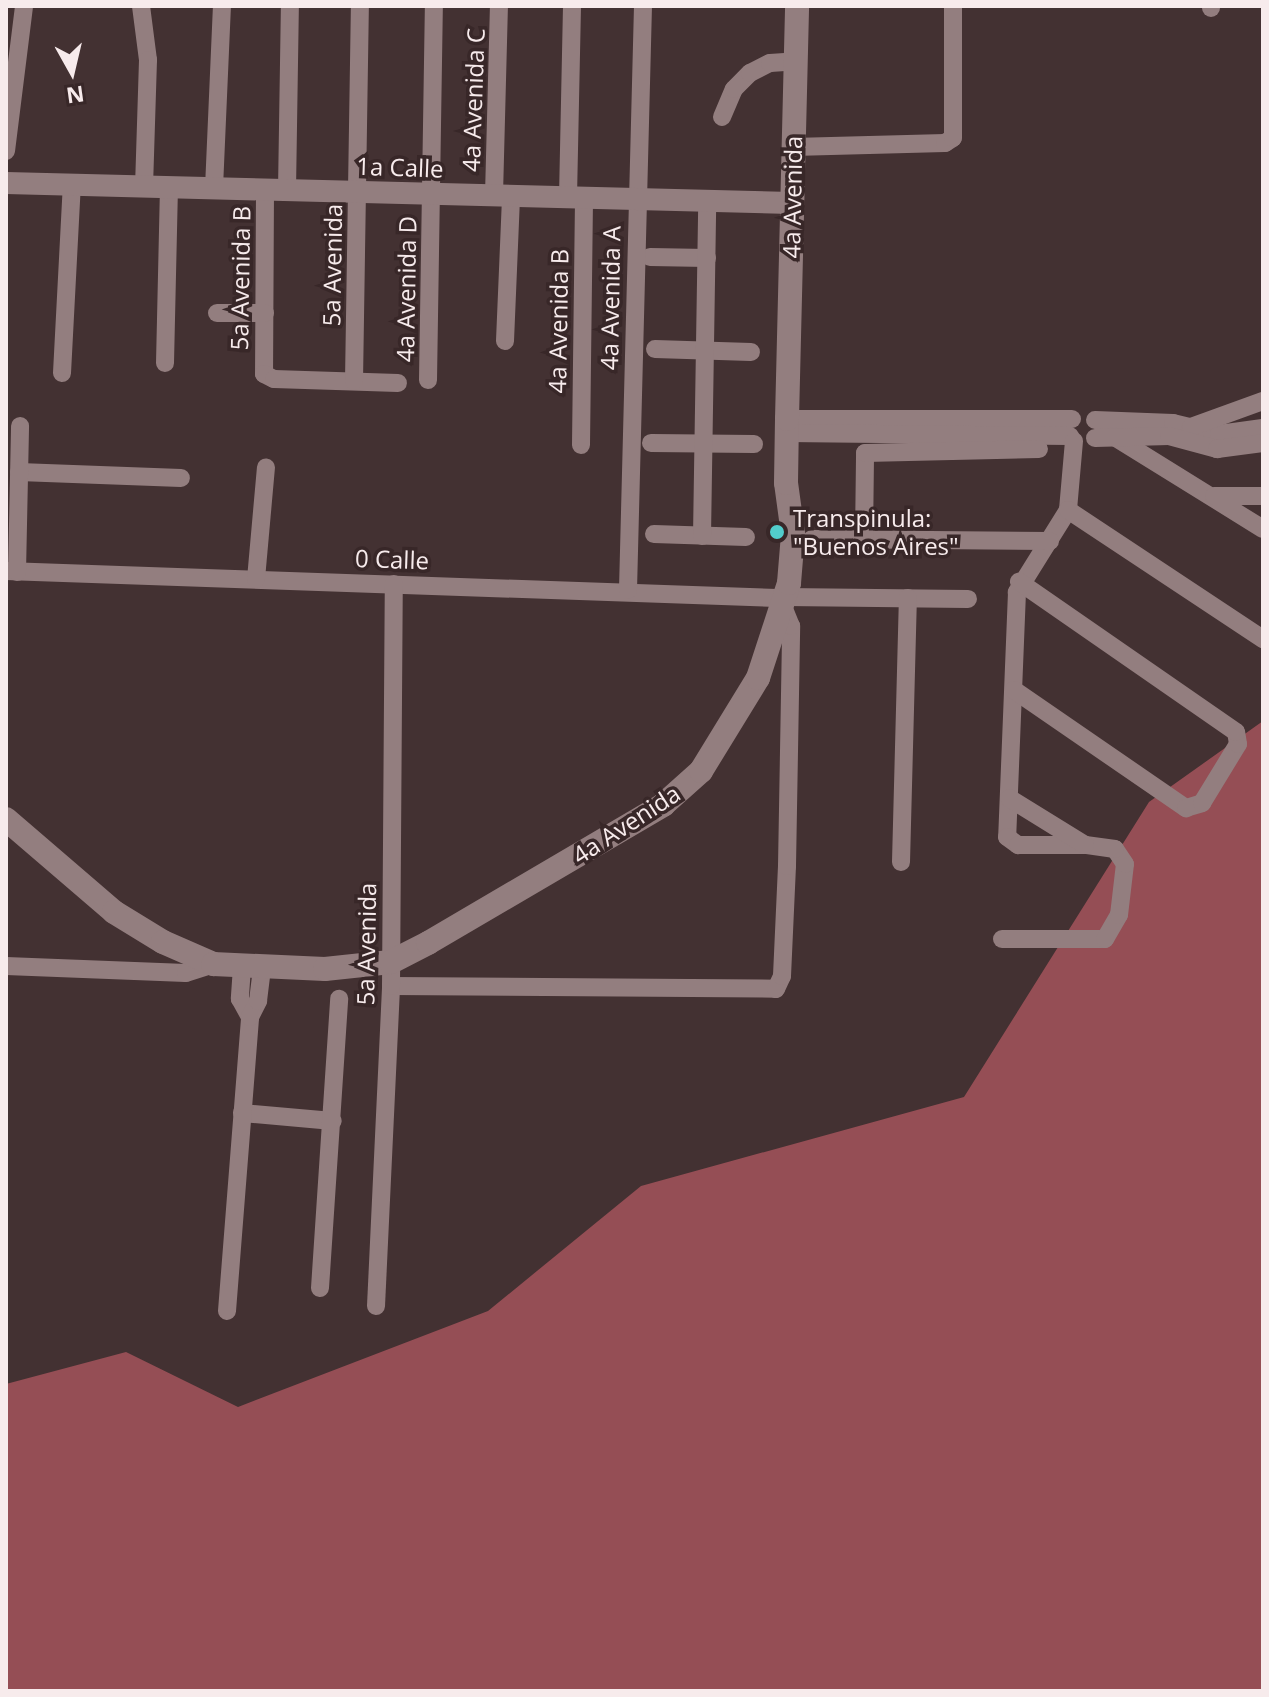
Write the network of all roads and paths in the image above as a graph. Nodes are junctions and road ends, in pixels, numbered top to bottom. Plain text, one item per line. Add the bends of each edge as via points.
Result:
1 (24, 6) edge
2 (141, 6) edge
3 (222, 6) edge
4 (290, 6) edge
5 (360, 6) edge
6 (434, 6) edge
7 (499, 6) edge
8 (572, 6) edge
9 (643, 6) edge
10 (797, 6) edge
11 (953, 6) edge
12 (796, 61) junction
13 (12, 78) edge
14 (722, 117) dead end
15 (793, 147) junction
16 (6, 151) edge
17 (6, 183) edge
18 (72, 185) junction
19 (144, 187) junction
20 (169, 187) junction
21 (214, 188) junction
22 (276, 190) junction
23 (357, 192) junction
24 (433, 194) junction
25 (502, 196) junction
26 (576, 197) junction
27 (636, 199) junction
28 (707, 203) junction
29 (792, 203) junction
30 (650, 257) dead end
31 (707, 258) junction
32 (217, 313) dead end
33 (265, 313) junction
34 (505, 341) dead end
35 (655, 349) dead end
36 (705, 351) junction
37 (751, 352) dead end
38 (165, 363) dead end
39 (62, 373) dead end
40 (428, 380) dead end
41 (354, 381) junction
42 (398, 383) dead end
43 (1263, 401) edge
44 (20, 426) dead end
45 (787, 426) junction
46 (1191, 427) junction
47 (1263, 428) edge
48 (1086, 433) junction
49 (651, 443) dead end
50 (1263, 443) edge
51 (703, 444) junction
52 (754, 444) dead end
53 (581, 445) dead end
54 (1039, 449) dead end
55 (266, 467) dead end
56 (19, 472) junction
57 (181, 478) dead end
58 (1214, 496) junction
59 (1263, 496) edge
60 (1068, 510) junction
61 (1263, 529) edge
62 (654, 534) dead end
63 (702, 536) junction
64 (746, 537) dead end
65 (812, 539) dead end
66 (864, 539) junction
67 (1050, 541) junction
68 (11, 572) edge
69 (256, 579) junction
70 (1019, 582) junction
71 (394, 584) junction
72 (628, 590) junction
73 (908, 598) junction
74 (968, 599) dead end
75 (781, 602) junction
76 (1263, 639) edge
77 (1014, 690) junction
78 (1009, 798) junction
79 (6, 819) edge
80 (1085, 845) junction
81 (901, 862) dead end
82 (1002, 939) dead end
83 (391, 962) junction
84 (213, 964) junction
85 (6, 966) edge
86 (252, 967) junction
87 (391, 986) junction
88 (339, 999) dead end
89 (242, 1113) junction
90 (333, 1121) junction
91 (320, 1288) dead end
92 (376, 1306) dead end
93 (227, 1311) dead end

1 - 13 street
2 - 19 street via 148,60
3 - 21 street, 5a Avenida B
4 - 22 street, 5a Avenida B
5 - 23 street, 5a Avenida
6 - 24 street, 4a Avenida D
7 - 25 street, 4a Avenida C
8 - 26 street, 4a Avenida B
9 - 27 street, 4a Avenida A
10 - 12 main road, 4a Avenida
11 - 15 street via 953,138 945,143
12 - 14 street via 770,63 750,73 734,89
12 - 15 main road, 4a Avenida
13 - 16 street
15 - 29 main road, 4a Avenida
17 - 18 street, 1a Calle
18 - 19 street, 1a Calle
18 - 39 street
19 - 20 street, 1a Calle
20 - 21 street, 1a Calle
20 - 38 street
21 - 22 street, 1a Calle
22 - 23 street, 1a Calle
22 - 33 street, 5a Avenida B
23 - 24 street, 1a Calle
23 - 41 street, 5a Avenida
24 - 25 street, 1a Calle
24 - 40 street, 4a Avenida D
25 - 26 street, 1a Calle
25 - 34 street, 4a Avenida C
26 - 27 street, 1a Calle
26 - 53 street, 4a Avenida B
27 - 28 street, 1a Calle
27 - 72 street, 4a Avenida A
28 - 29 street, 1a Calle
28 - 31 street
29 - 45 main road, 4a Avenida
30 - 31 street
31 - 36 street
32 - 33 street
33 - 41 street, 5a Avenida B via 262,368 267,378
35 - 36 street
36 - 37 street
36 - 51 street
41 - 42 street, 5a Avenida B
43 - 46 street
44 - 56 street
45 - 48 street
45 - 75 main road, 4a Avenida via 786,483 793,534
46 - 47 street via 1231,435
46 - 48 street
48 - 50 street via 1169,436 1217,449
48 - 58 street
48 - 60 street via 1073,469
49 - 51 street
51 - 52 street
51 - 63 street
54 - 66 street via 865,453
55 - 69 street
56 - 57 street
56 - 68 street
58 - 59 street
58 - 61 street
60 - 67 street
60 - 76 street
62 - 63 street
63 - 64 street
65 - 66 street
66 - 67 street
67 - 70 street
68 - 69 street, 0 Calle
69 - 71 street, 0 Calle
70 - 77 street
70 - 77 street via 1239,738 1202,803 1186,808
71 - 72 street, 0 Calle
71 - 83 street, 5a Avenida
72 - 75 street, 0 Calle
73 - 74 street, 0 Calle
73 - 75 street, 0 Calle
73 - 81 street
75 - 83 main road, 4a Avenida via 745,704 716,752 684,788 628,826
75 - 87 street, 4a Avenida via 791,626 787,866 782,976 776,989
77 - 78 street
78 - 80 street
78 - 80 street via 1011,844
79 - 84 main road via 114,912
80 - 82 street via 1115,849 1125,864 1119,915 1105,939
83 - 86 main road
83 - 87 street, 5a Avenida
84 - 85 street via 186,973
84 - 86 main road
86 - 89 street via 258,1001 250,1017
87 - 92 street, 5a Avenida
88 - 90 street
89 - 90 street
89 - 93 street
90 - 91 street

